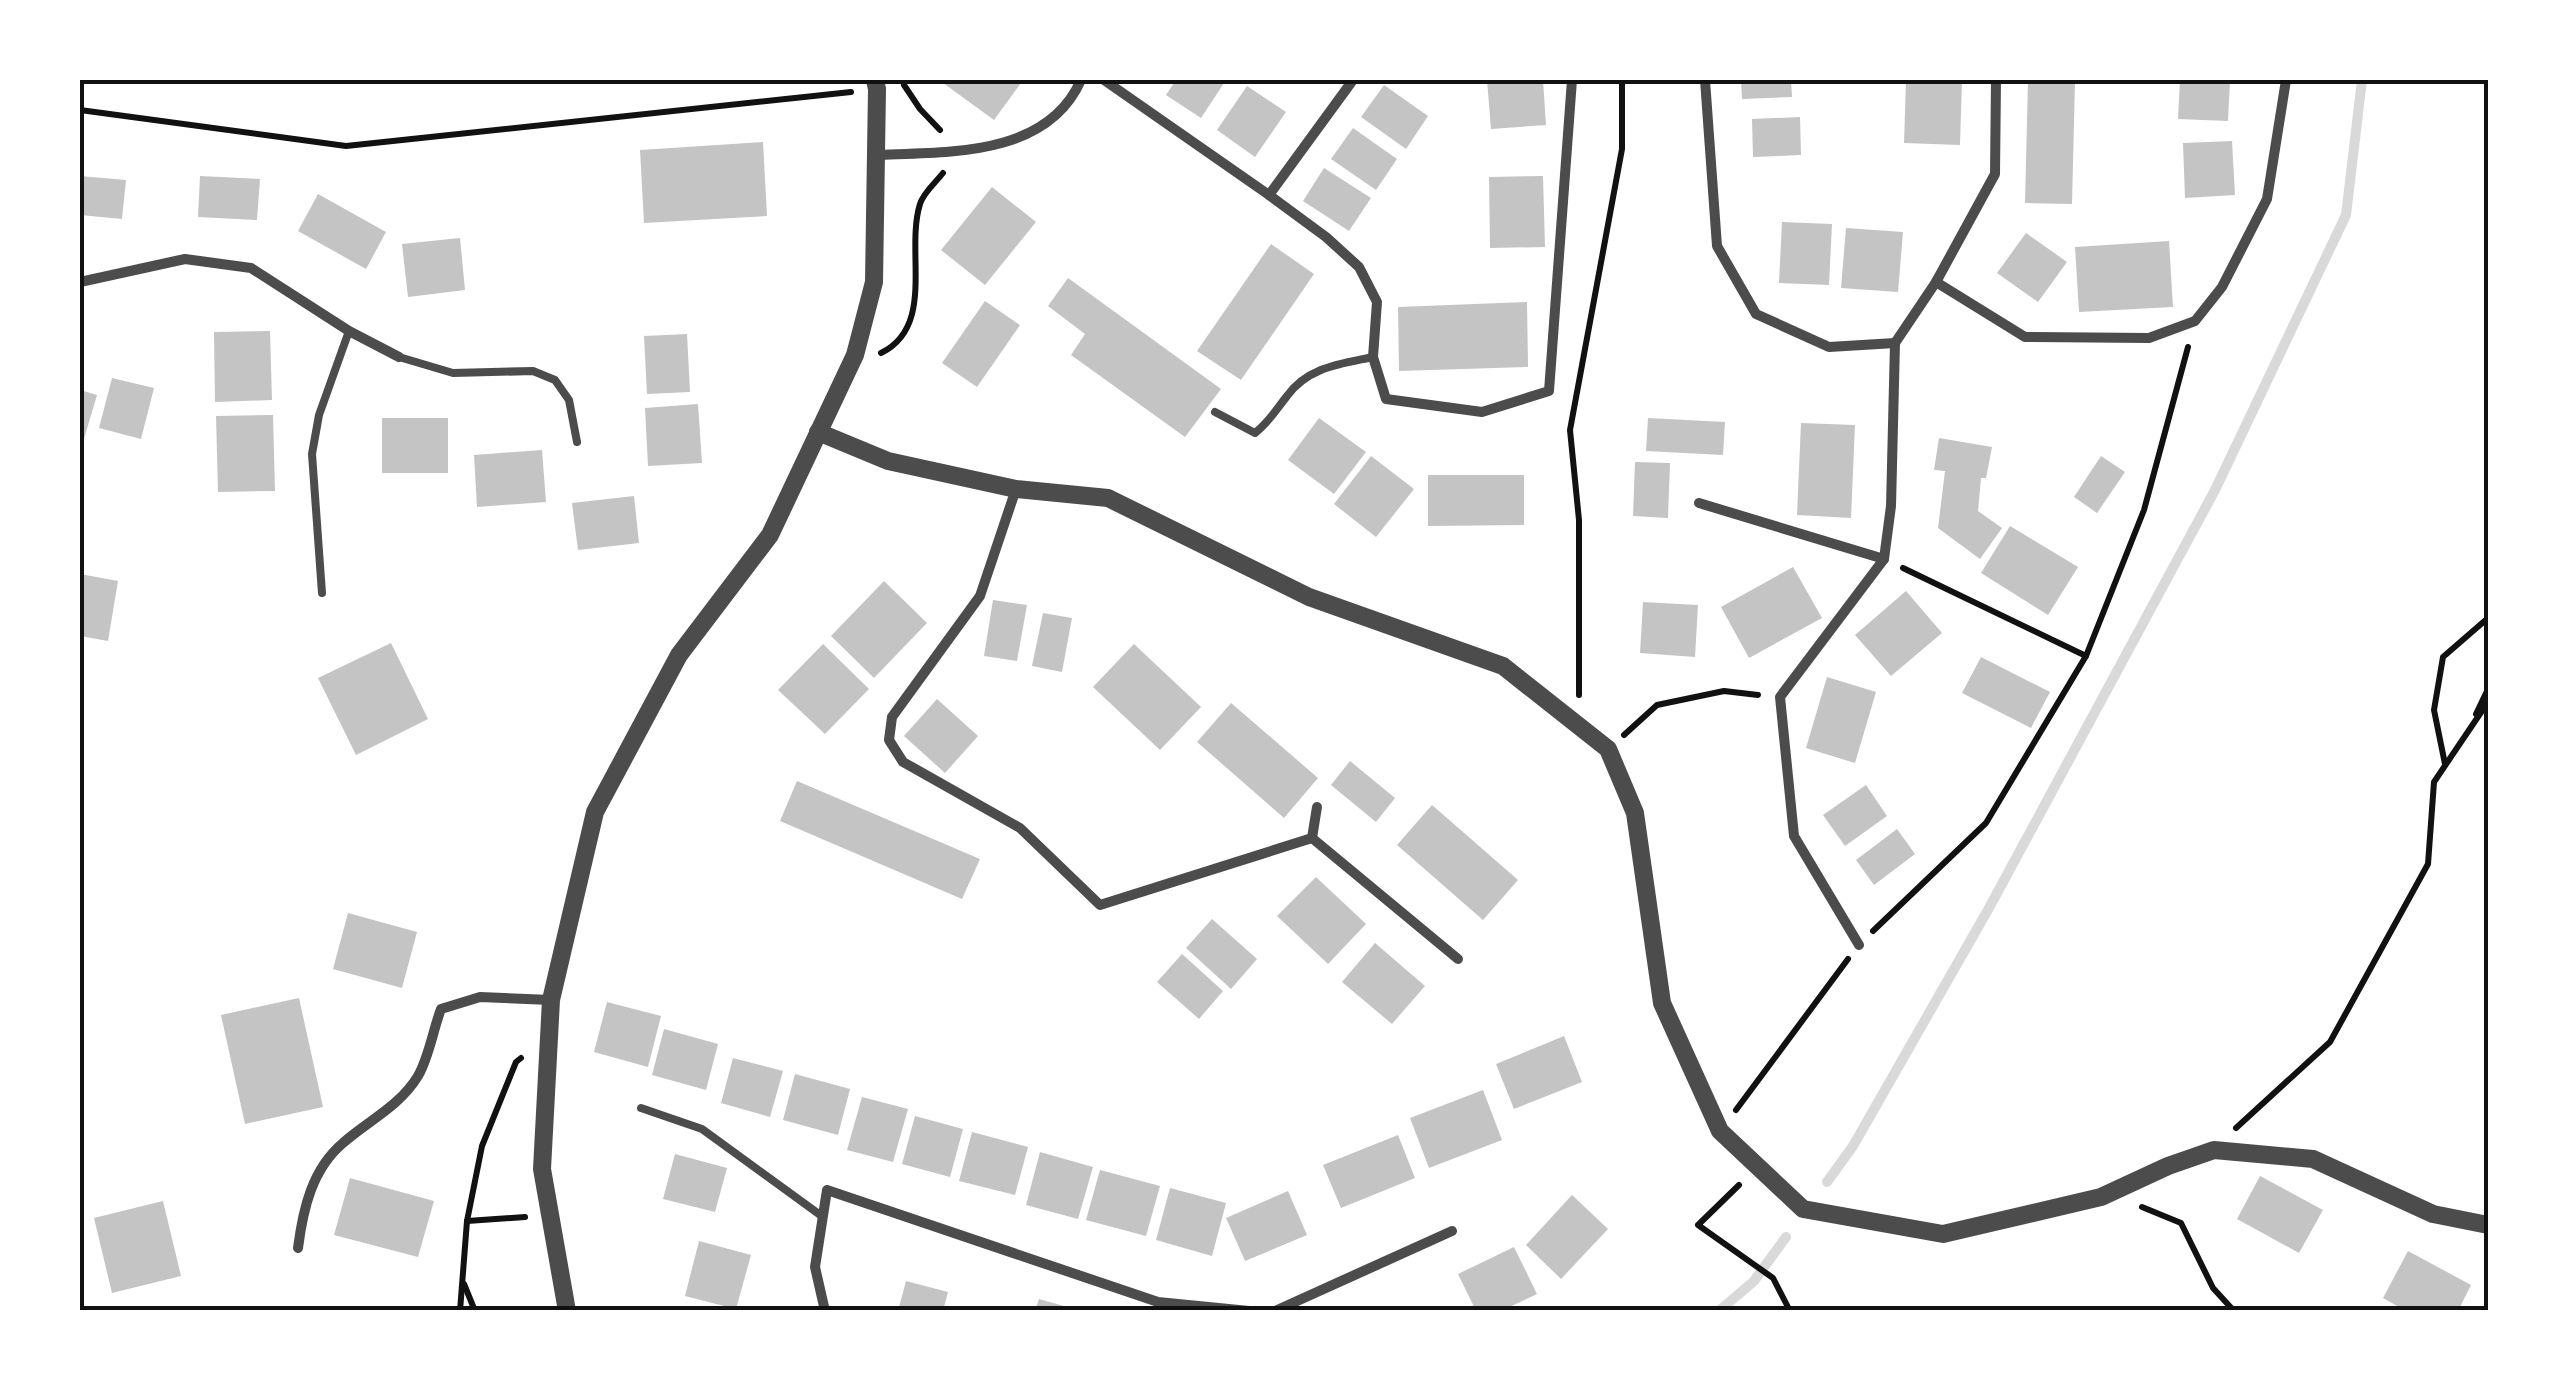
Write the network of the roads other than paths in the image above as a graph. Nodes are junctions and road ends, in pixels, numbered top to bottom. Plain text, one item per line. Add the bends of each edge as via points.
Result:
1 (1081, 80) edge
2 (1104, 80) edge
3 (1353, 80) edge
4 (1572, 80) edge
5 (1704, 80) edge
6 (1996, 80) edge
7 (2286, 80) edge
8 (876, 84) edge
9 (876, 155) junction
10 (1269, 195) junction
11 (80, 282) edge
12 (1936, 282) junction
13 (349, 331) junction
14 (1895, 343) junction
15 (399, 357) joint
16 (1373, 358) junction
17 (1215, 412) dead end
18 (818, 432) junction
19 (577, 442) dead end
20 (1016, 489) junction
21 (1699, 503) dead end
22 (1884, 558) junction
23 (322, 593) dead end
24 (1317, 807) dead end
25 (1312, 838) junction
26 (1858, 945) road end
27 (1458, 959) dead end
28 (551, 1000) junction
29 (641, 1108) dead end
30 (823, 1217) junction
31 (2488, 1225) edge
32 (1452, 1231) dead end
33 (298, 1248) dead end
34 (1156, 1307) edge
35 (567, 1311) edge
36 (825, 1311) edge
37 (1249, 1311) edge
38 (1275, 1311) edge

1 - 9 street via 1071,104 1014,142
2 - 10 street
3 - 10 street
4 - 16 street via 1549,391 1482,412 1386,398
5 - 14 street via 1717,246 1756,314 1829,347
6 - 12 street via 1995,174
7 - 12 street via 2268,199 2222,287 2195,321 2148,338 2025,337
8 - 9 street
9 - 18 street via 874,282 855,355
10 - 16 street via 1359,267 1376,302
11 - 13 street via 185,259 251,268
12 - 14 street
13 - 15 street
13 - 23 lane via 312,454
14 - 22 street
15 - 19 lane via 452,373 533,371 556,380 569,400
16 - 17 lane via 1319,368 1255,433
18 - 20 street via 888,461
18 - 28 street via 770,535 680,656 594,812
20 - 25 street via 980,596 892,717 889,740 903,762 1020,828 1100,906
20 - 31 street via 1108,498 1309,597 1503,666 1608,750 1635,813 1662,1003 1720,1131 1803,1209 1943,1234 2101,1197 2214,1150 2313,1159 2433,1214
21 - 22 street
22 - 26 street via 1780,697 1794,836
24 - 25 street
25 - 27 street
28 - 33 street via 480,996 441,1009 420,1074 317,1174
28 - 35 street via 542,1169
29 - 30 lane via 702,1130
30 - 34 street via 827,1190
30 - 36 street via 815,1267
32 - 38 street
34 - 37 street

